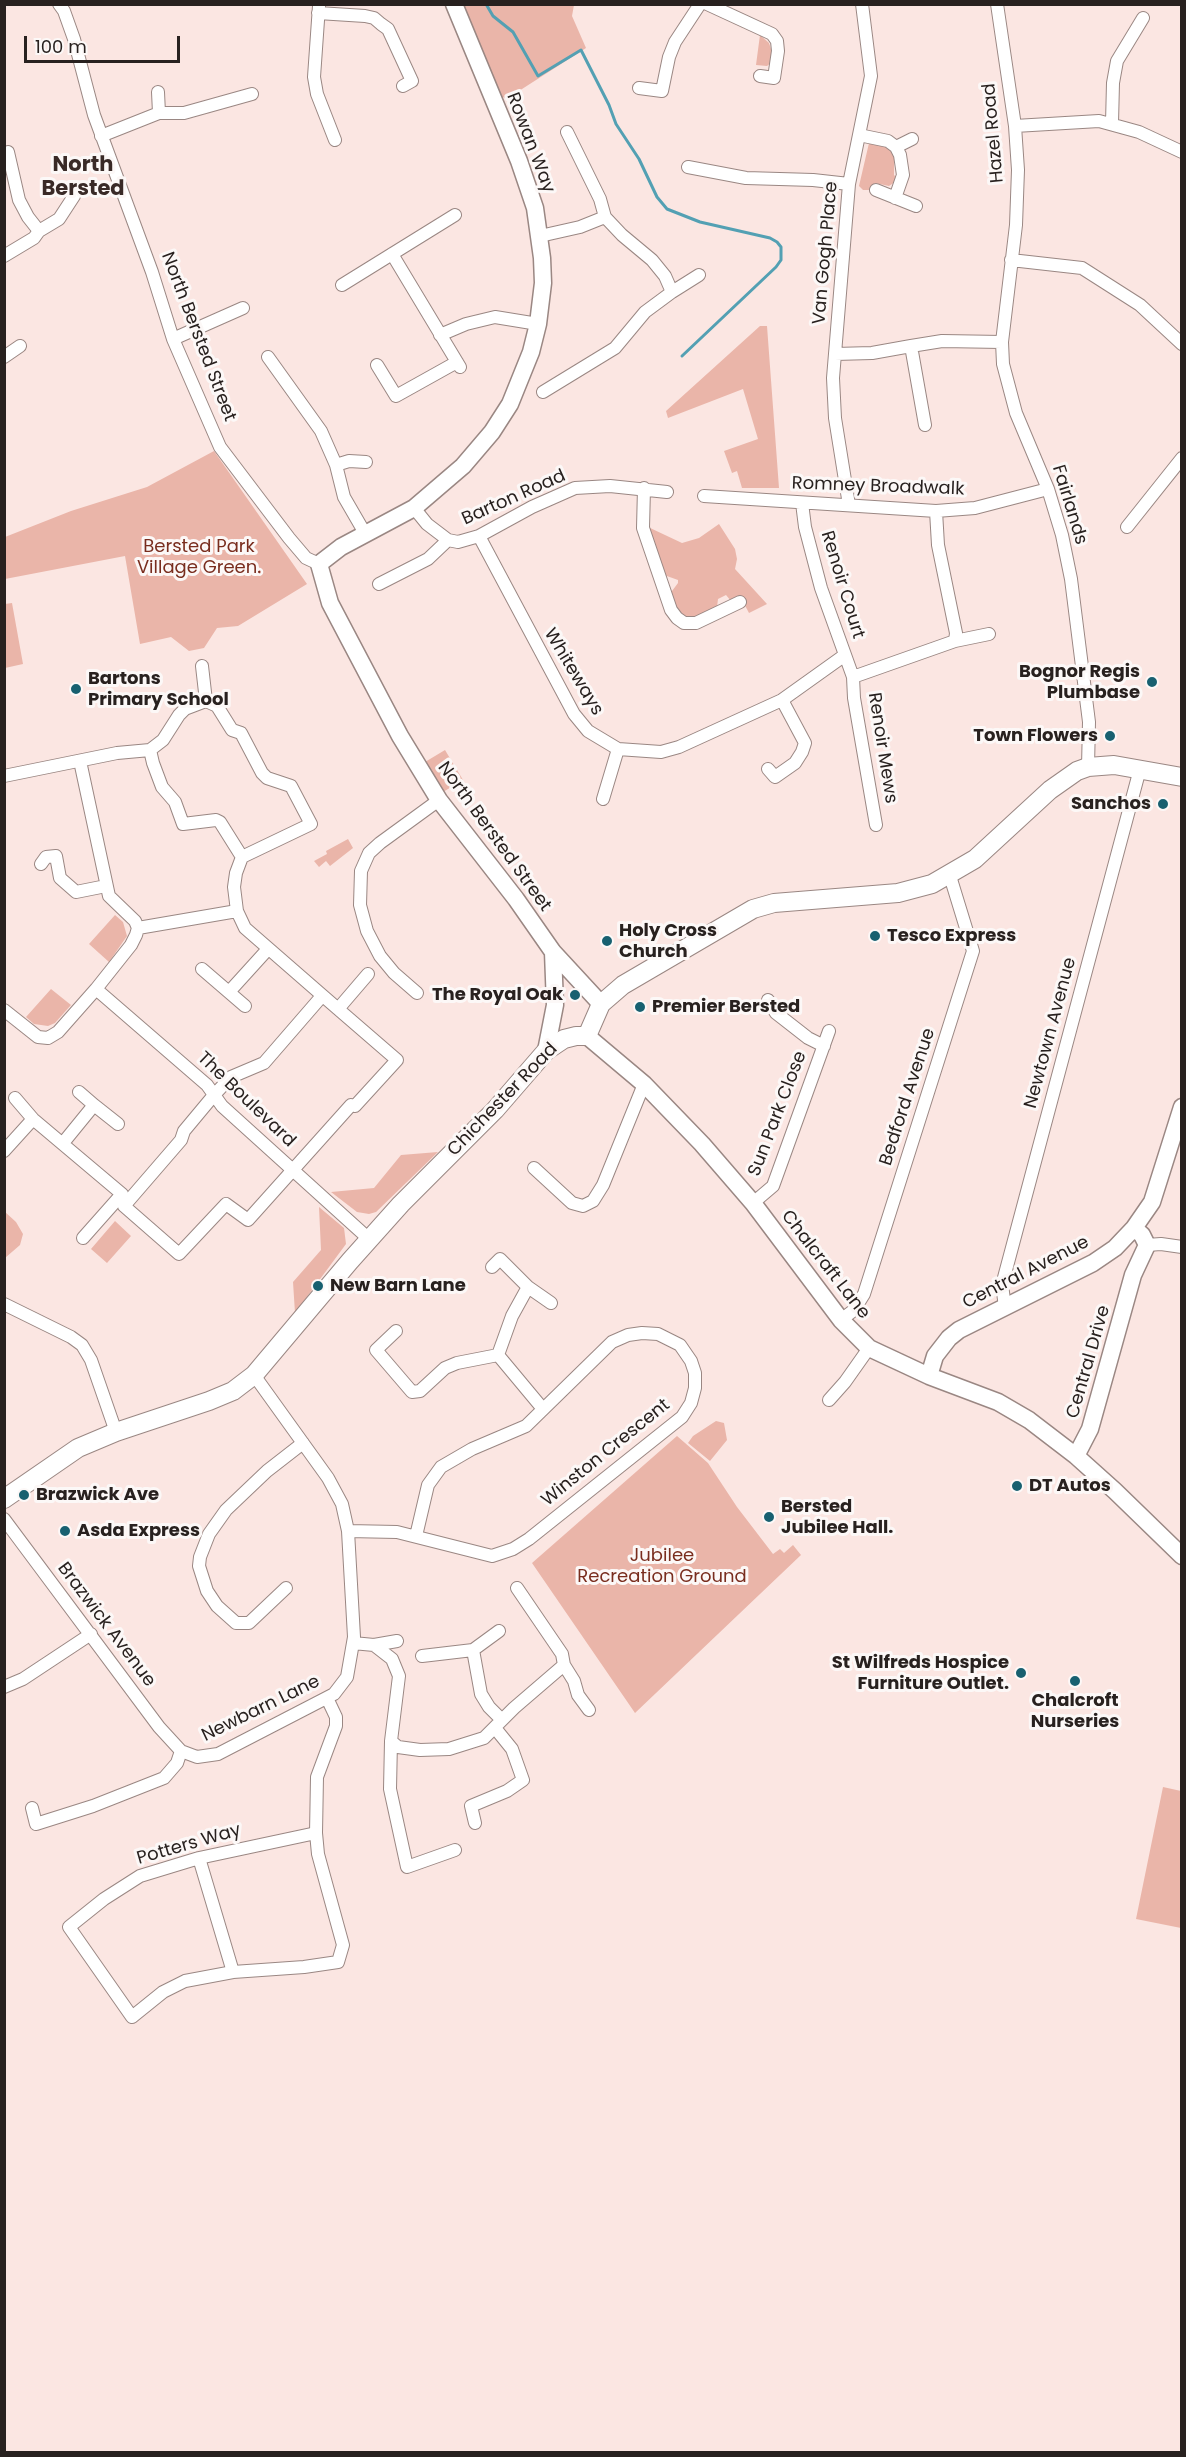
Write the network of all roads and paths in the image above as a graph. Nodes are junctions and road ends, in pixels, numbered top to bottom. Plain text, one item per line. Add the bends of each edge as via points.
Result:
1 (59, 4) edge
2 (454, 4) edge
3 (700, 4) edge
4 (707, 4) edge
5 (862, 4) edge
6 (996, 4) edge
7 (318, 9) edge
8 (1143, 18) dead end
9 (760, 76) dead end
10 (403, 86) dead end
11 (639, 88) dead end
12 (158, 92) dead end
13 (252, 94) dead end
14 (159, 113) junction
15 (1112, 123) junction
16 (1015, 126) junction
17 (567, 132) dead end
18 (859, 135) junction
19 (101, 136) junction
20 (912, 139) dead end
21 (335, 140) dead end
22 (896, 147) junction
23 (8, 152) dead end
24 (1182, 152) edge
25 (688, 167) dead end
26 (849, 184) junction
27 (876, 190) dead end
28 (74, 196) dead end
29 (895, 198) junction
30 (916, 206) dead end
31 (455, 215) dead end
32 (605, 217) junction
33 (39, 231) junction
34 (540, 236) junction
35 (392, 254) junction
36 (4, 256) edge
37 (1011, 260) junction
38 (699, 275) dead end
39 (342, 285) dead end
40 (672, 292) junction
41 (243, 308) dead end
42 (538, 324) junction
43 (440, 335) junction
44 (173, 339) junction
45 (1002, 342) junction
46 (1182, 344) edge
47 (20, 346) dead end
48 (910, 346) junction
49 (835, 354) junction
50 (4, 357) edge
51 (268, 357) dead end
52 (377, 365) dead end
53 (543, 392) dead end
54 (925, 424) dead end
55 (1182, 458) edge
56 (366, 462) dead end
57 (336, 465) junction
58 (644, 488) junction
59 (1048, 489) junction
60 (667, 492) dead end
61 (704, 496) dead end
62 (802, 503) junction
63 (849, 505) junction
64 (414, 508) junction
65 (936, 511) junction
66 (1127, 527) dead end
67 (366, 535) junction
68 (479, 536) junction
69 (448, 540) junction
70 (319, 564) junction
71 (379, 584) dead end
72 (740, 602) dead end
73 (989, 634) dead end
74 (955, 641) junction
75 (845, 655) junction
76 (202, 666) dead end
77 (853, 677) junction
78 (782, 700) junction
79 (206, 701) junction
80 (618, 749) junction
81 (150, 750) junction
82 (80, 761) junction
83 (1088, 767) junction
84 (768, 769) dead end
85 (1140, 769) junction
86 (4, 776) edge
87 (1182, 777) edge
88 (603, 799) dead end
89 (439, 800) junction
90 (876, 825) dead end
91 (242, 857) junction
92 (41, 864) dead end
93 (950, 876) junction
94 (106, 886) junction
95 (237, 911) junction
96 (138, 928) junction
97 (268, 949) junction
98 (553, 952) junction
99 (202, 969) dead end
100 (368, 974) dead end
101 (96, 989) junction
102 (229, 992) junction
103 (417, 993) dead end
104 (322, 996) junction
105 (768, 1000) dead end
106 (601, 1004) junction
107 (245, 1006) dead end
108 (338, 1009) junction
109 (4, 1011) edge
110 (829, 1031) dead end
111 (587, 1036) junction
112 (824, 1046) junction
113 (546, 1051) junction
114 (644, 1084) junction
115 (79, 1092) dead end
116 (214, 1095) junction
117 (15, 1098) dead end
118 (94, 1105) junction
119 (1182, 1107) edge
120 (33, 1119) junction
121 (118, 1124) dead end
122 (63, 1143) junction
123 (4, 1151) edge
124 (534, 1168) dead end
125 (293, 1170) junction
126 (123, 1200) junction
127 (753, 1203) junction
128 (1134, 1228) junction
129 (83, 1238) dead end
130 (369, 1239) junction
131 (1147, 1245) junction
132 (1182, 1247) edge
133 (1128, 1261) junction
134 (492, 1267) dead end
135 (528, 1287) junction
136 (551, 1303) dead end
137 (4, 1304) edge
138 (1005, 1307) junction
139 (841, 1320) junction
140 (396, 1331) dead end
141 (869, 1348) junction
142 (498, 1355) junction
143 (254, 1375) junction
144 (929, 1376) junction
145 (829, 1400) dead end
146 (543, 1409) junction
147 (116, 1432) junction
148 (303, 1443) junction
149 (1076, 1456) junction
150 (4, 1499) edge
151 (4, 1519) edge
152 (348, 1531) junction
153 (416, 1536) junction
154 (1182, 1556) edge
155 (286, 1588) dead end
156 (517, 1588) dead end
157 (499, 1631) dead end
158 (91, 1634) junction
159 (398, 1641) dead end
160 (353, 1643) junction
161 (374, 1645) junction
162 (473, 1650) junction
163 (422, 1656) dead end
164 (564, 1665) junction
165 (4, 1687) edge
166 (327, 1698) junction
167 (589, 1710) dead end
168 (498, 1724) junction
169 (391, 1742) junction
170 (181, 1751) junction
171 (32, 1808) dead end
172 (475, 1822) dead end
173 (316, 1833) junction
174 (455, 1850) dead end
175 (199, 1858) junction
176 (233, 1972) junction

1 - 19 street, North Bersted Street via 74,39
2 - 34 street, Rowan Way via 529,188
3 - 11 street via 675,42 662,91
4 - 9 street via 772,34 777,40 774,78
5 - 18 street, Van Gogh Place via 870,76
6 - 16 street, Hazel Road
7 - 10 street via 374,18 388,29 412,81
7 - 21 street via 314,77
8 - 15 street via 1139,35 1122,51 1114,71
12 - 14 street
13 - 14 street via 184,113
14 - 19 street
15 - 16 street via 1087,120
15 - 24 street
16 - 37 street, Hazel Road via 1017,198
17 - 32 street
18 - 22 street via 888,141
18 - 26 street, Van Gogh Place
19 - 44 street, North Bersted Street
20 - 22 street
22 - 29 street via 903,175
23 - 33 street via 19,200
25 - 26 street via 746,178
26 - 49 street, Van Gogh Place
27 - 29 street
28 - 33 street via 58,219
29 - 30 street
31 - 35 street
32 - 34 street
32 - 40 street via 652,260
33 - 36 street
34 - 42 street, Rowan Way via 543,283
35 - 39 street
35 - 43 street
37 - 45 street, Fairlands
37 - 46 street via 1082,268 1140,305
38 - 40 street
40 - 53 street via 645,312 615,348
41 - 44 street
42 - 43 street via 495,317
42 - 64 street, Rowan Way via 510,404 492,432 463,466
43 - 52 street via 458,364 396,396
44 - 70 street, North Bersted Street via 220,447 289,538 306,558
45 - 48 street via 942,341
45 - 59 street, Fairlands via 1006,379 1016,413
47 - 50 street
48 - 49 street
48 - 54 street
49 - 63 street, Van Gogh Place via 833,398
51 - 57 street via 321,430
55 - 66 street
56 - 57 street
57 - 67 street via 344,497
58 - 60 street, Barton Road
58 - 68 street, Barton Road via 576,488
58 - 72 street via 643,528 677,618 684,623 696,623
59 - 65 street, Romney Broadwalk via 975,508
59 - 83 street, Fairlands via 1071,579 1089,722
61 - 62 street, Romney Broadwalk
62 - 63 street, Romney Broadwalk
62 - 75 street, Renoir Court via 820,588
63 - 65 street, Romney Broadwalk
64 - 67 street, Rowan Way
64 - 69 street, Barton Road via 426,524
65 - 74 street
67 - 70 street, Rowan Way
68 - 69 street, Barton Road via 458,542
68 - 80 street, Whiteways via 574,714 588,731
69 - 71 street, Barton Road via 428,559
70 - 89 street, North Bersted Street via 330,603 400,736
73 - 74 street
74 - 77 street
75 - 77 street, Renoir Court
75 - 78 street, Whiteways
76 - 79 street
77 - 90 street, Renoir Mews
78 - 80 street, Whiteways via 678,747 661,752
78 - 84 street via 805,743 795,763 775,777
79 - 81 street via 185,709 163,740
79 - 91 street via 217,706 232,730 241,733 262,773 291,786 311,824
80 - 88 street
81 - 82 street
81 - 91 street via 162,787 175,802 183,824 220,822
82 - 86 street
82 - 94 street
83 - 85 main road
83 - 93 main road via 1067,776 975,859
85 - 87 main road
85 - 138 street, Newtown Avenue via 1002,1285
89 - 98 street, North Bersted Street
89 - 103 street via 369,853 361,871 360,905 367,931 380,956
91 - 95 street via 234,887
92 - 94 street via 46,857 56,856 60,878 76,892
93 - 106 main road via 898,893 774,903 753,909 623,986
93 - 139 street, Bedford Avenue via 973,951 864,1294 854,1310
94 - 96 street via 114,903 129,914
95 - 96 street
95 - 97 street via 245,928
96 - 101 street via 131,945
97 - 102 street
97 - 104 street
98 - 106 street, North Bersted Street
98 - 113 street via 555,1005
99 - 102 street
100 - 108 street
101 - 109 street via 48,1038 38,1037
101 - 116 street, The Boulevard
102 - 107 street
104 - 108 street
104 - 116 street via 264,1063 231,1077
105 - 112 street via 776,1013
106 - 111 main road
108 - 125 street via 397,1060
110 - 112 street, Sun Park Close
111 - 113 main road, Chichester Road via 564,1039
111 - 114 street, Chalcraft Lane
112 - 127 street, Sun Park Close via 773,1186
113 - 130 main road, Chichester Road via 495,1110
114 - 124 street via 593,1201 583,1206 572,1203
114 - 127 street, Chalcraft Lane
115 - 118 street
116 - 125 street, The Boulevard
116 - 126 street via 181,1140
117 - 120 street
118 - 121 street
118 - 122 street
119 - 128 street, Central Avenue via 1152,1202
120 - 122 street
120 - 123 street
122 - 126 street
125 - 126 street via 248,1220 226,1204 179,1254
125 - 130 street, The Boulevard
126 - 129 street
127 - 139 street, Chalcraft Lane
128 - 131 street
128 - 133 street, Central Avenue
130 - 143 main road, Chichester Road
131 - 132 street
131 - 133 street, Central Drive
133 - 138 street, Central Avenue via 1093,1263
133 - 149 street, Central Drive via 1090,1429
134 - 135 street via 500,1259
135 - 136 street
135 - 142 street
137 - 147 street via 82,1345
138 - 144 street, Central Avenue via 949,1338 935,1356
139 - 141 street, Chalcraft Lane
140 - 142 street via 376,1350 412,1392 420,1391 445,1368
141 - 144 street, Chalcraft Lane
141 - 145 street
142 - 146 street
143 - 147 main road, Chichester Road via 233,1391 209,1401
143 - 148 street, Newbarn Lane
144 - 149 street, Chalcraft Lane via 1019,1414
146 - 153 street, Winston Crescent via 526,1426 441,1467 428,1485
146 - 153 street, Winston Crescent via 612,1342 628,1335 642,1332 669,1338 680,1345 695,1373 693,1395 682,1417 513,1549 492,1556
147 - 150 main road, Chichester Road via 78,1448
148 - 152 street, Newbarn Lane via 342,1504
148 - 155 street via 226,1510 209,1534 200,1557 207,1591 236,1623 249,1623
149 - 154 street, Chalcraft Lane
151 - 158 street, Brazwick Avenue
152 - 153 street, Winston Crescent via 378,1530
152 - 160 street, Newbarn Lane
156 - 164 street via 562,1654
157 - 162 street
158 - 165 street via 23,1679
158 - 170 street, Brazwick Avenue
159 - 161 street
160 - 161 street
160 - 166 street, Newbarn Lane via 347,1677
161 - 169 street via 392,1659 399,1676
162 - 163 street
162 - 168 street via 481,1694
164 - 167 street
164 - 168 street
166 - 170 street, Newbarn Lane via 218,1754 197,1757
166 - 173 street via 336,1726 317,1777
168 - 169 street via 476,1742 450,1749 402,1748
168 - 172 street via 523,1780 471,1806
169 - 174 street via 390,1789 407,1867
170 - 171 street, Newbarn Lane via 177,1763 164,1778 93,1806 36,1824
173 - 175 street, Potters Way
173 - 176 street via 320,1864 343,1945 338,1962
175 - 176 street
175 - 176 street, Potters Way via 140,1876 69,1927 132,2017 163,1992 185,1981

